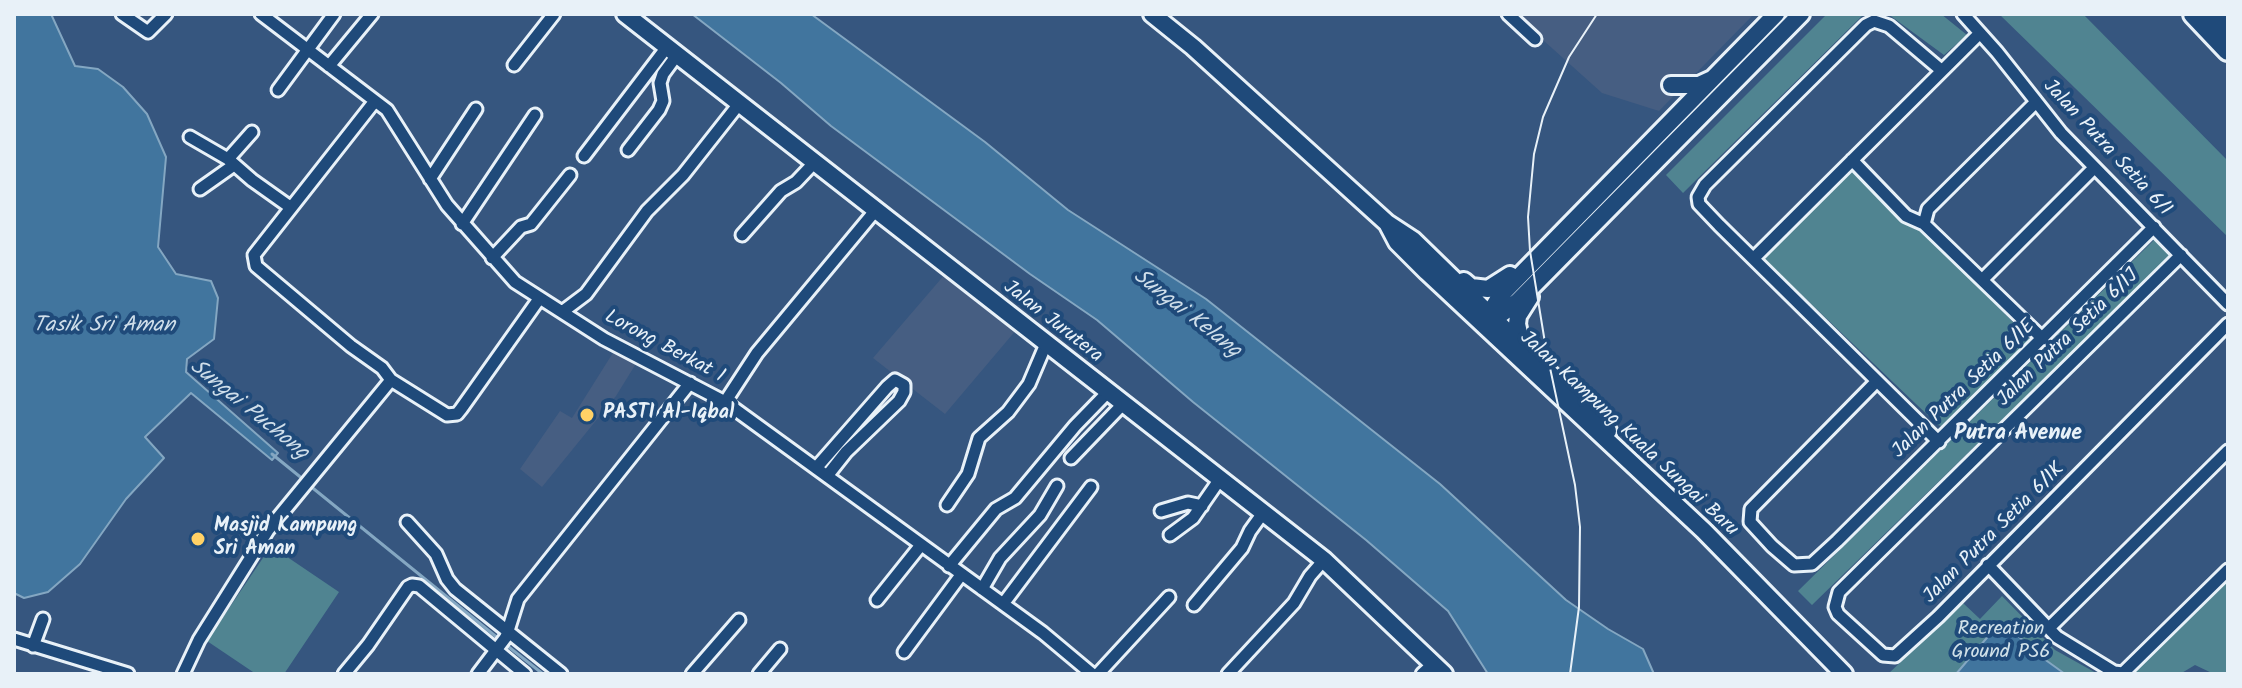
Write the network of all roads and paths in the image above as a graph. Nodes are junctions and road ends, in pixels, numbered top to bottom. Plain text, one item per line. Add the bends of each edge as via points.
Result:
1 (166, 14) edge
2 (261, 14) edge
3 (334, 14) edge
4 (372, 14) edge
5 (554, 14) edge
6 (625, 14) edge
7 (1152, 14) edge
8 (1508, 14) edge
9 (1776, 14) edge
10 (1801, 14) edge
11 (1963, 14) edge
12 (2194, 14) edge
13 (2218, 14) edge
14 (128, 16) edge
15 (2228, 24) edge
16 (1980, 33) junction
17 (1535, 39) dead end
18 (307, 49) junction
19 (2228, 50) edge
20 (672, 51) junction
21 (514, 65) dead end
22 (329, 66) junction
23 (1941, 70) junction
24 (1716, 77) junction
25 (1671, 85) dead end
26 (278, 90) dead end
27 (375, 101) junction
28 (2036, 102) junction
29 (739, 104) junction
30 (1679, 105) junction
31 (1711, 106) junction
32 (476, 109) dead end
33 (535, 115) dead end
34 (252, 132) dead end
35 (1684, 134) junction
36 (190, 137) dead end
37 (628, 150) dead end
38 (584, 156) dead end
39 (1852, 160) junction
40 (231, 162) junction
41 (814, 163) junction
42 (2094, 168) junction
43 (570, 175) dead end
44 (430, 179) junction
45 (200, 189) dead end
46 (290, 207) junction
47 (875, 211) junction
48 (1387, 223) junction
49 (462, 224) junction
50 (1924, 224) junction
51 (2154, 227) junction
52 (742, 235) dead end
53 (1413, 240) junction
54 (1544, 249) junction
55 (2181, 255) junction
56 (492, 258) junction
57 (1561, 258) junction
58 (1754, 258) junction
59 (1415, 260) junction
60 (1982, 280) junction
61 (539, 299) junction
62 (2228, 304) edge
63 (562, 312) junction
64 (1491, 317) junction
65 (2228, 324) edge
66 (2043, 339) junction
67 (1046, 344) junction
68 (1530, 354) junction
69 (391, 380) junction
70 (1877, 381) junction
71 (690, 383) junction
72 (1551, 391) junction
73 (1108, 392) junction
74 (725, 402) junction
75 (1123, 404) junction
76 (1939, 442) junction
77 (2228, 451) edge
78 (1071, 458) dead end
79 (816, 468) junction
80 (1644, 475) junction
81 (827, 476) junction
82 (1220, 479) junction
83 (1057, 486) dead end
84 (1091, 487) dead end
85 (947, 505) dead end
86 (1202, 506) junction
87 (1161, 511) dead end
88 (1263, 513) junction
89 (407, 522) dead end
90 (1170, 535) dead end
91 (921, 545) junction
92 (1324, 560) junction
93 (1988, 565) junction
94 (949, 566) junction
95 (2228, 570) edge
96 (961, 575) junction
97 (982, 589) junction
98 (1169, 597) dead end
99 (877, 600) dead end
100 (1003, 604) junction
101 (1194, 605) dead end
102 (43, 619) dead end
103 (739, 620) dead end
104 (2049, 628) junction
105 (14, 639) edge
106 (503, 641) junction
107 (33, 646) junction
108 (780, 649) dead end
109 (904, 652) dead end
110 (1883, 655) joint
111 (1433, 671) edge
112 (128, 674) edge
113 (183, 674) edge
114 (344, 674) edge
115 (478, 674) edge
116 (525, 674) edge
117 (561, 674) edge
118 (692, 674) edge
119 (759, 674) edge
120 (1092, 674) edge
121 (1098, 674) edge
122 (1228, 674) edge
123 (1844, 674) edge

1 - 14 street via 148,32
2 - 18 street, Lorong Berkat 1
3 - 18 street
4 - 22 street
5 - 21 street
6 - 20 street, Jalan Jurutera
7 - 48 street, Jalan Kampung Kuala Sungai Baru
8 - 17 street
9 - 24 street
10 - 31 street
11 - 16 street, Jalan Putra Setia 6/1
12 - 19 highway
13 - 15 highway
16 - 23 street
16 - 28 street, Jalan Putra Setia 6/1
18 - 22 street, Lorong Berkat 1
18 - 26 street
20 - 29 street, Jalan Jurutera
20 - 37 street via 660,83 663,101
20 - 38 street
22 - 27 street, Lorong Berkat 1
23 - 39 street
23 - 58 street via 1889,26 1874,21 1705,185 1699,204
24 - 25 street via 1699,85
24 - 30 street
27 - 44 street, Lorong Berkat 1 via 387,110
27 - 46 street
28 - 42 street, Jalan Putra Setia 6/1
28 - 50 street via 1928,209
29 - 41 street, Jalan Jurutera
29 - 63 street via 647,211 586,294
30 - 31 street
30 - 35 street
30 - 54 street via 1659,135
31 - 35 street
32 - 44 street
33 - 49 street
34 - 40 street
35 - 57 street
36 - 40 street
39 - 50 street via 1906,216
39 - 58 street
40 - 45 street
40 - 46 street
41 - 47 street, Jalan Jurutera
41 - 52 street
42 - 51 street, Jalan Putra Setia 6/1
42 - 60 street
43 - 56 street via 531,224 521,227
44 - 49 street, Lorong Berkat 1
46 - 69 street via 254,255 256,266
47 - 67 street, Jalan Jurutera
47 - 74 street via 757,353
48 - 53 street, Jalan Kampung Kuala Sungai Baru
48 - 59 street, Jalan Kampung Kuala Sungai Baru
49 - 56 street, Lorong Berkat 1
50 - 60 street
51 - 55 street, Jalan Putra Setia 6/1
51 - 66 street, Jalan Putra Setia 6/1E
53 - 54 street via 1480,289 1499,284
53 - 64 street, Jalan Kampung Kuala Sungai Baru
54 - 64 street via 1500,296
55 - 62 street, Jalan Putra Setia 6/1
55 - 110 street, Jalan Putra Setia 6/1J via 1839,592 1838,614
56 - 61 street, Lorong Berkat 1
57 - 64 street via 1501,316
57 - 68 street via 1518,316 1520,338
58 - 70 street
59 - 64 street via 1470,307
59 - 72 street, Jalan Kampung Kuala Sungai Baru
60 - 66 street
61 - 63 street, Lorong Berkat 1
61 - 69 street via 457,414 441,413
63 - 71 street, Lorong Berkat 1
64 - 68 street, Jalan Kampung Kuala Sungai Baru
64 - 72 street
65 - 93 street, Jalan Putra Setia 6/1K
66 - 76 street, Jalan Putra Setia 6/1E
67 - 73 street, Jalan Jurutera
67 - 85 street via 1022,393 979,438 968,474
68 - 80 street, Jalan Kampung Kuala Sungai Baru via 1590,411
69 - 113 street via 268,530
70 - 76 street
70 - 76 street, Jalan Putra Setia 6/1E via 1751,509 1750,522 1772,546 1794,565 1812,564
71 - 74 street, Lorong Berkat 1
71 - 106 street via 518,599
72 - 80 street, Jalan Kampung Kuala Sungai Baru
73 - 75 street, Jalan Jurutera
73 - 94 street
74 - 79 street, Lorong Berkat 1
75 - 78 street
75 - 82 street, Jalan Jurutera
77 - 104 street
79 - 81 street, Lorong Berkat 1
79 - 81 street via 887,387 895,380 904,385 899,401
80 - 123 street, Jalan Kampung Kuala Sungai Baru
81 - 91 street, Lorong Berkat 1
82 - 86 street
82 - 88 street, Jalan Jurutera
83 - 97 street
84 - 100 street
86 - 87 street via 1188,503
86 - 90 street
88 - 92 street, Jalan Jurutera
88 - 101 street via 1242,548
89 - 106 street via 436,554 455,589
91 - 94 street, Lorong Berkat 1
91 - 99 street
92 - 111 street, Jalan Jurutera
92 - 122 street via 1294,603
93 - 104 street
93 - 110 street, Jalan Putra Setia 6/1K via 1895,656
94 - 96 street, Lorong Berkat 1
95 - 104 street via 2123,673
96 - 97 street, Lorong Berkat 1
96 - 109 street
97 - 100 street, Lorong Berkat 1
98 - 121 street
100 - 120 street, Lorong Berkat 1
102 - 107 street
103 - 118 street
105 - 107 street
106 - 114 street via 412,585
106 - 115 street
106 - 116 street
106 - 117 street
107 - 112 street
108 - 119 street

